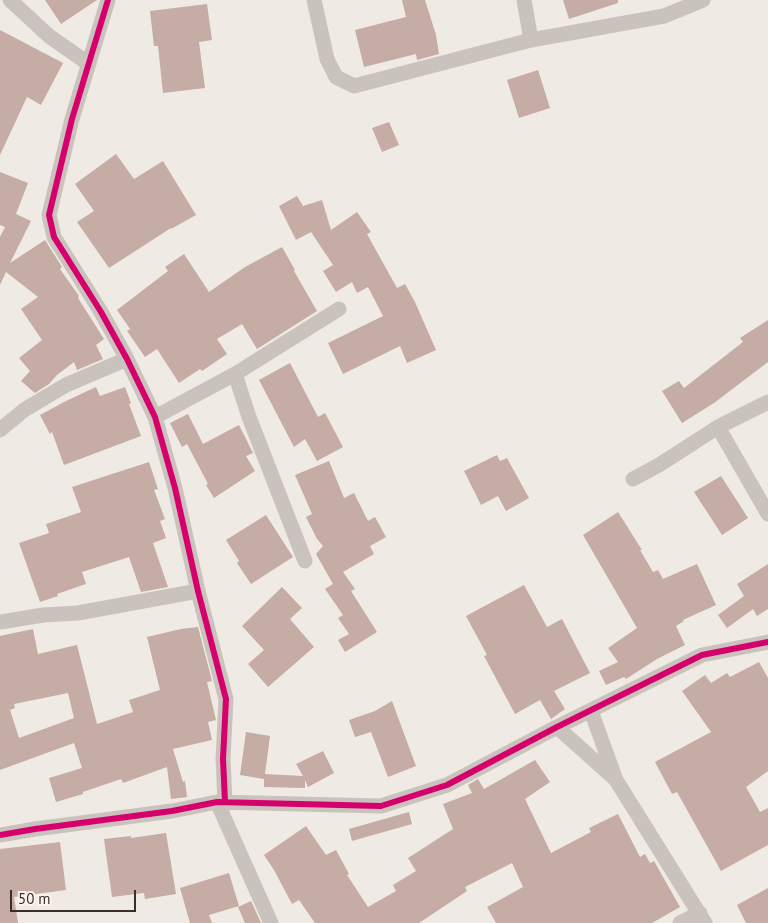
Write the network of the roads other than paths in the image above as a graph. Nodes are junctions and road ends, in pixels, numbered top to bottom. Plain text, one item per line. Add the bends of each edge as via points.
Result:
1 (10, 0) edge
2 (108, 0) edge
3 (314, 0) edge
4 (524, 0) edge
5 (703, 0) edge
6 (531, 40) junction
7 (89, 64) junction
8 (339, 309) dead end
9 (128, 359) junction
10 (235, 374) junction
11 (768, 402) edge
12 (154, 417) junction
13 (718, 428) junction
14 (0, 430) edge
15 (633, 479) dead end
16 (768, 514) edge
17 (305, 561) dead end
18 (198, 591) junction
19 (0, 622) edge
20 (768, 642) edge
21 (591, 711) junction
22 (557, 727) junction
23 (616, 780) junction
24 (221, 802) junction
25 (0, 835) edge
26 (702, 918) edge
27 (271, 923) edge
28 (680, 923) edge

1 - 7 street via 49,36
2 - 7 street
3 - 6 street via 327,59 336,77 354,86
4 - 6 street
5 - 6 street via 664,16
7 - 9 street via 49,215 54,237
8 - 10 street
9 - 12 street
9 - 14 street via 66,385 24,410
10 - 12 street
10 - 17 street
11 - 13 street
12 - 18 street via 175,488
13 - 15 street
13 - 16 street
18 - 19 street via 78,613
18 - 24 street via 226,699
20 - 21 street via 702,655
21 - 22 street
21 - 23 street
22 - 23 street
22 - 24 street via 447,785 381,806
23 - 26 street
24 - 25 street
24 - 27 street
26 - 28 street

